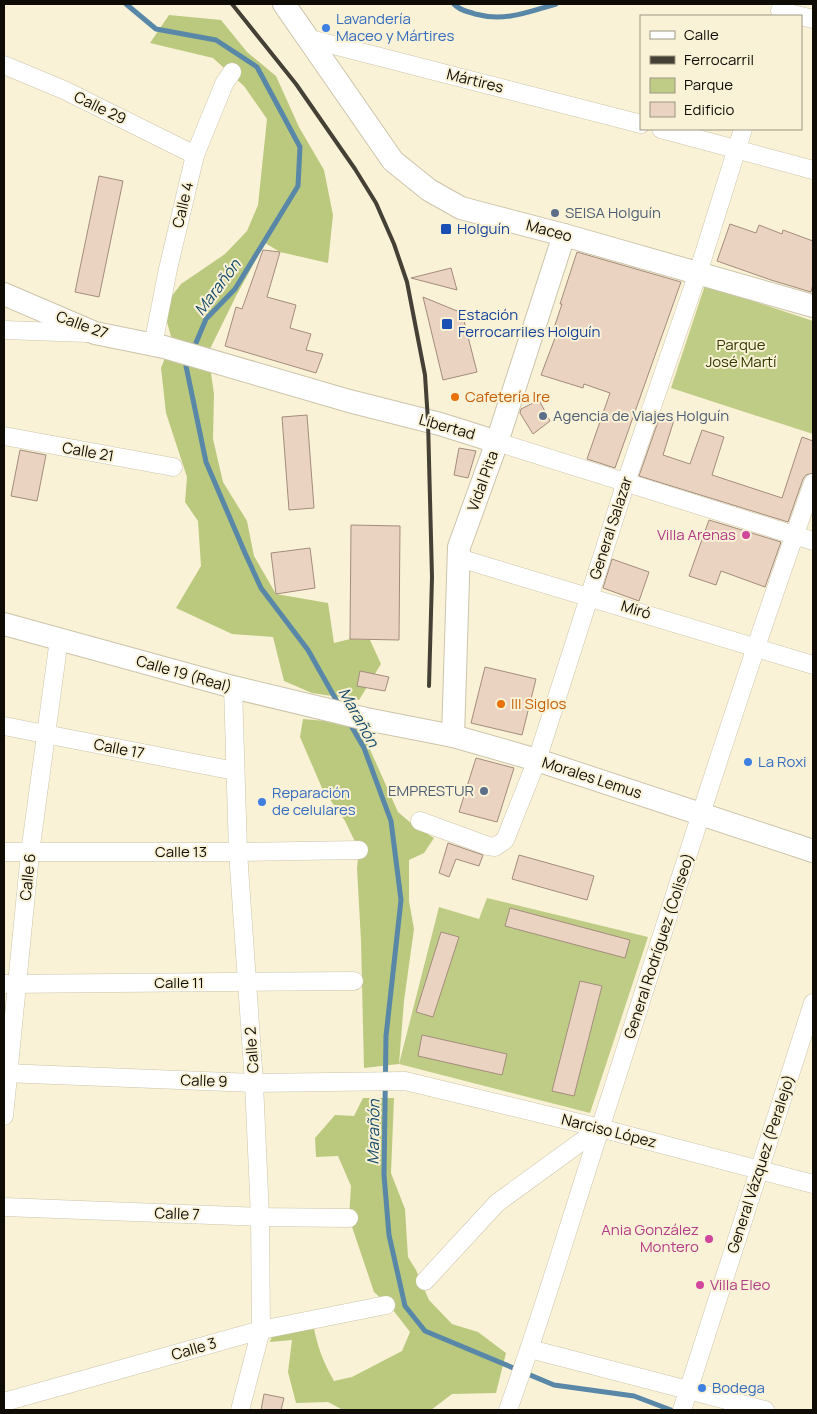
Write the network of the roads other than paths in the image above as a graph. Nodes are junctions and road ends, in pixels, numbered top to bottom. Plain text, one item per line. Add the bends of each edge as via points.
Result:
1 (284, 4) edge
2 (781, 10) edge
3 (797, 15) edge
4 (310, 39) junction
5 (4, 65) edge
6 (232, 72) dead end
7 (640, 124) edge
8 (665, 130) edge
9 (743, 130) edge
10 (737, 148) junction
11 (195, 155) junction
12 (813, 170) edge
13 (564, 235) junction
14 (698, 273) junction
15 (4, 294) edge
16 (813, 306) edge
17 (4, 330) edge
18 (95, 333) junction
19 (158, 346) junction
20 (4, 436) edge
21 (497, 442) junction
22 (173, 467) dead end
23 (626, 482) junction
24 (813, 483) edge
25 (794, 536) junction
26 (813, 541) edge
27 (459, 558) junction
28 (589, 596) junction
29 (4, 624) edge
30 (59, 639) junction
31 (756, 647) junction
32 (813, 665) edge
33 (234, 688) junction
34 (366, 719) joint
35 (4, 726) edge
36 (45, 735) junction
37 (453, 736) junction
38 (537, 760) junction
39 (235, 771) junction
40 (702, 814) junction
41 (420, 820) dead end
42 (359, 850) dead end
43 (813, 851) edge
44 (4, 852) edge
45 (238, 852) junction
46 (30, 853) junction
47 (354, 980) dead end
48 (247, 982) junction
49 (11, 984) edge
50 (813, 1003) edge
51 (6, 1073) edge
52 (405, 1081) joint
53 (254, 1083) junction
54 (4, 1116) edge
55 (600, 1128) junction
56 (759, 1170) junction
57 (813, 1184) edge
58 (4, 1207) edge
59 (260, 1217) junction
60 (349, 1218) dead end
61 (425, 1281) dead end
62 (386, 1305) dead end
63 (261, 1330) junction
64 (530, 1349) junction
65 (688, 1391) junction
66 (4, 1402) edge
67 (511, 1402) edge
68 (240, 1410) edge
69 (682, 1410) edge
70 (765, 1410) edge

1 - 4 main road, Maceo
2 - 3 street
4 - 7 street, Mártires
4 - 13 main road, Maceo via 393,160 429,190 461,208
5 - 11 street, Calle 29 via 64,90
6 - 11 street, Calle 4
8 - 10 street
9 - 10 street, General Salazar
10 - 12 street
10 - 14 street, General Salazar
11 - 19 street, Calle 4 via 168,269
13 - 14 main road, Maceo
13 - 21 main road, Vidal Pita
14 - 16 main road, Maceo
14 - 23 street, General Salazar
15 - 18 main road, Calle 27
17 - 18 street
18 - 19 main road, Calle 27
19 - 21 main road, Libertad
20 - 22 street, Calle 21
21 - 23 street, Libertad
21 - 27 main road, Vidal Pita via 459,547
23 - 25 street, Libertad
23 - 28 street, General Salazar
24 - 25 street, General Rodríguez (Coliseo)
25 - 26 street, Libertad
25 - 31 street, General Rodríguez (Coliseo)
27 - 28 street, Miró
27 - 37 main road, Vidal Pita
28 - 31 street, Miró
28 - 38 street, General Salazar
29 - 30 main road, Calle 19 (Real)
30 - 33 main road, Calle 19 (Real)
30 - 36 street, Calle 6
31 - 32 street, Miró
31 - 40 street, General Rodríguez (Coliseo)
33 - 34 main road, Calle 19 (Real)
33 - 39 street, Calle 2
34 - 37 main road, Morales Lemus
35 - 36 street, Calle 17
36 - 39 street, Calle 17
36 - 46 street, Calle 6
37 - 38 main road, Morales Lemus
38 - 40 main road, Morales Lemus
38 - 41 street, General Salazar via 505,840 496,847
39 - 45 street, Calle 2
40 - 43 main road, Morales Lemus
40 - 55 street, General Rodríguez (Coliseo)
42 - 45 street, Calle 13
44 - 46 street, Calle 13
45 - 46 street, Calle 13
45 - 48 street, Calle 2
46 - 49 street, Calle 6
47 - 48 street, Calle 11
48 - 49 street, Calle 11
48 - 53 street, Calle 2
49 - 51 street, Calle 6
50 - 56 street, General Vázquez (Peralejo)
51 - 53 street, Calle 9
51 - 54 street, Calle 6
52 - 53 street, Calle 9
52 - 55 street, Narciso López
53 - 59 street, Calle 2
55 - 56 street, Narciso López
55 - 61 street via 497,1203
55 - 64 street, General Rodríguez (Coliseo)
56 - 57 street, Narciso López
56 - 65 street, General Vázquez (Peralejo)
58 - 59 street, Calle 7
59 - 60 street, Calle 7
59 - 63 street, Calle 2
62 - 63 street, Calle 3
63 - 66 street, Calle 3
63 - 68 street, Calle 2
64 - 65 street
64 - 67 street, General Rodríguez (Coliseo)
65 - 69 street, General Vázquez (Peralejo)
65 - 70 street

